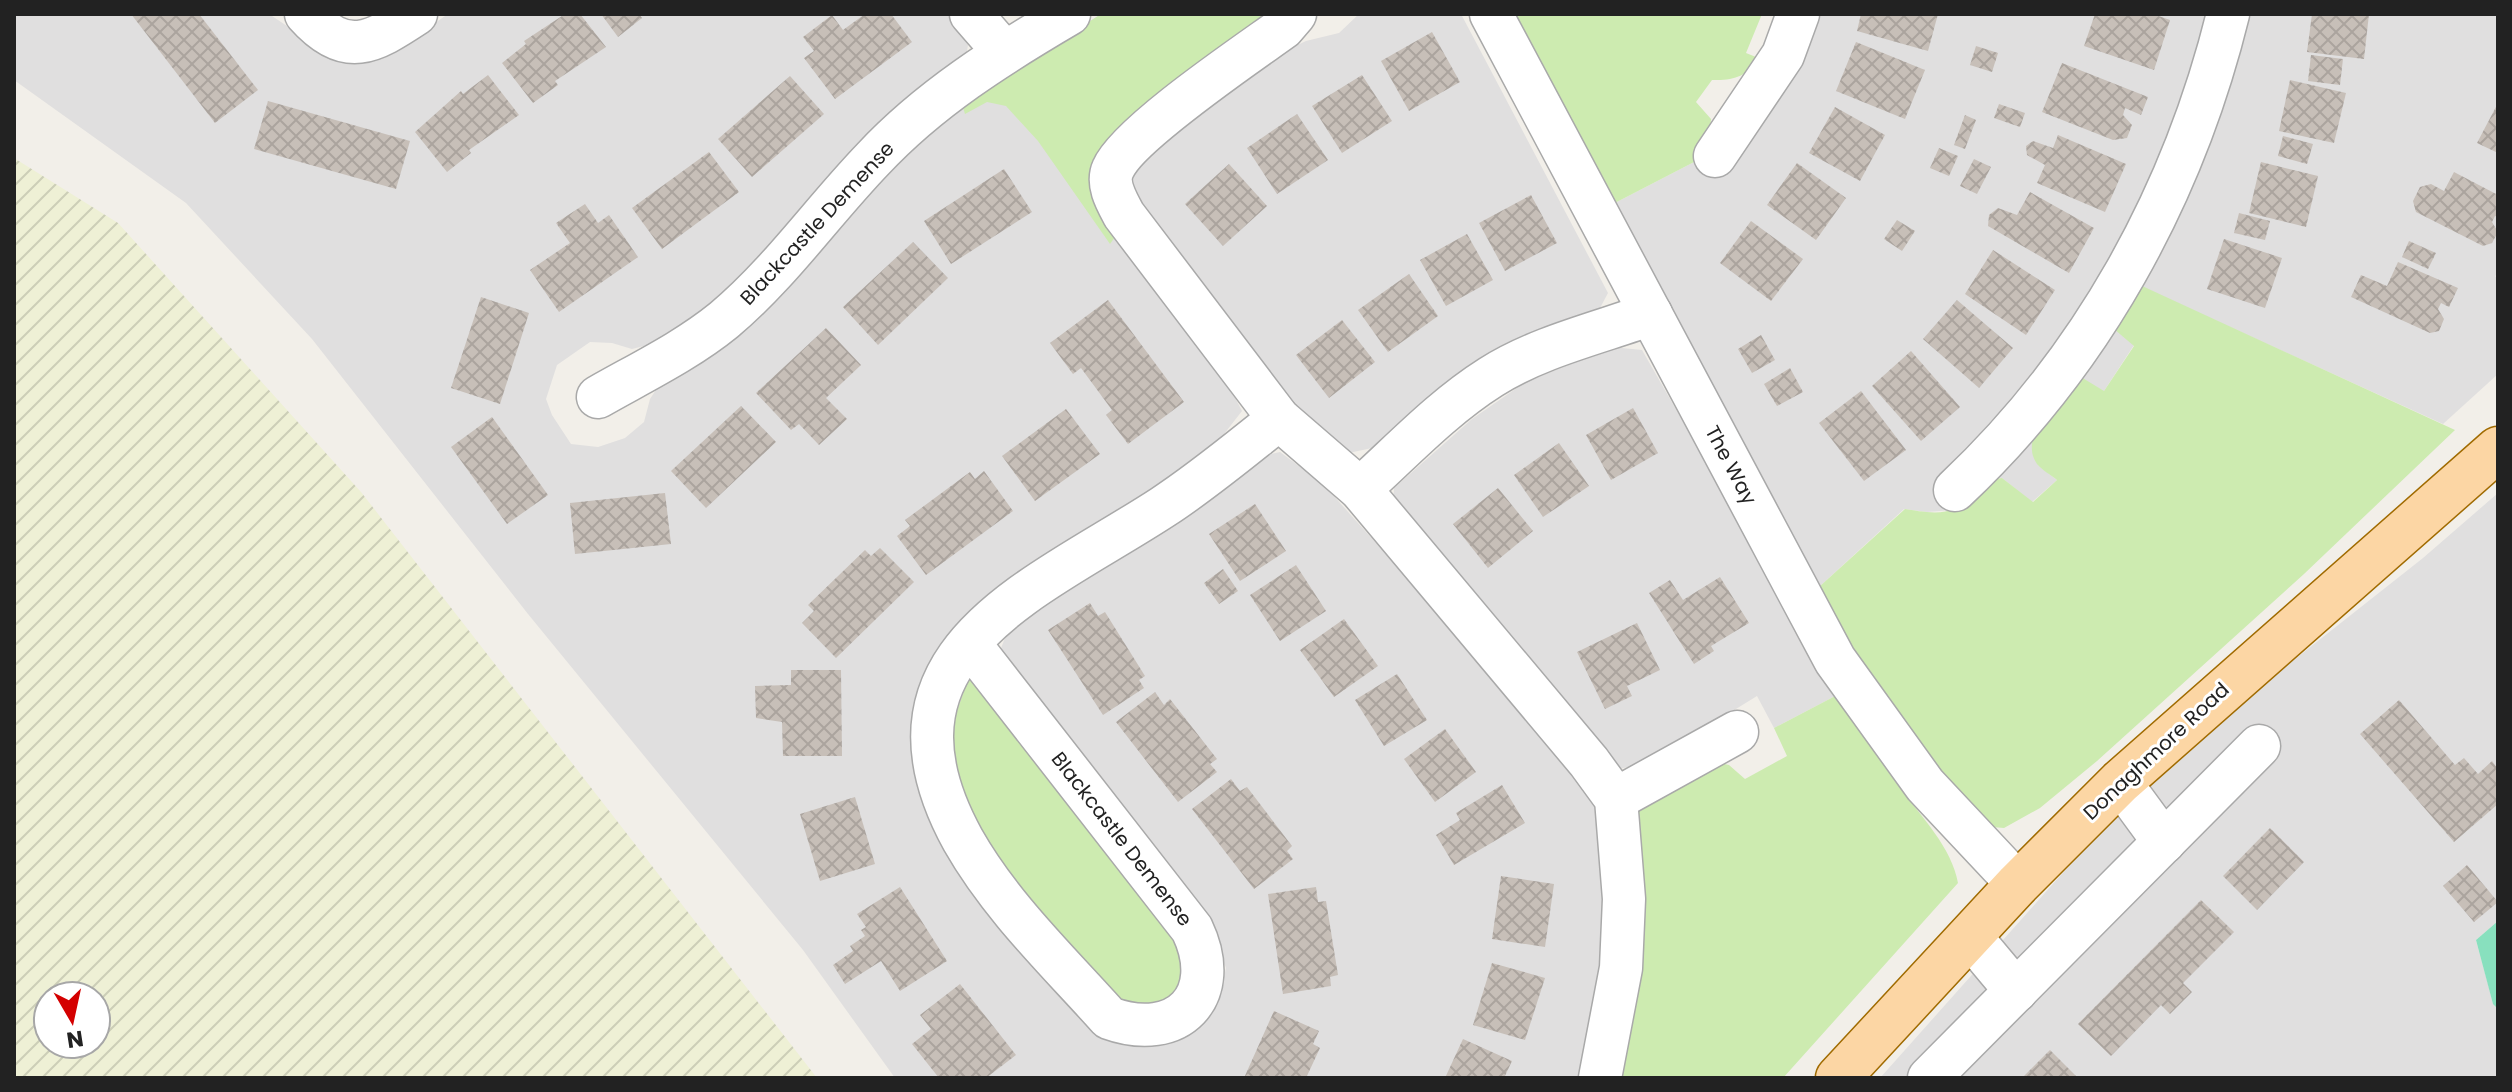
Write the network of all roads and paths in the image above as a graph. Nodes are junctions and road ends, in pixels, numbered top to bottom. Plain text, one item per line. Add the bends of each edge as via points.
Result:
1 (306, 14) edge
2 (416, 14) edge
3 (971, 14) edge
4 (1069, 14) edge
5 (1295, 14) edge
6 (1491, 14) edge
7 (1798, 14) edge
8 (2228, 14) edge
9 (1004, 52) junction
10 (1715, 156) dead end
11 (1651, 314) junction
12 (598, 397) dead end
13 (1279, 419) junction
14 (2498, 449) edge
15 (1360, 489) junction
16 (1955, 490) dead end
17 (969, 643) junction
18 (1737, 732) dead end
19 (2259, 746) dead end
20 (2120, 782) junction
21 (1616, 799) junction
22 (2164, 842) junction
23 (2018, 884) junction
24 (1970, 936) junction
25 (2016, 991) junction
26 (1600, 1078) edge
27 (1838, 1078) edge
28 (1929, 1078) edge

1 - 2 street via 325,34 363,43
3 - 9 street
4 - 9 street, Blackcastle Demense
5 - 13 street via 1152,126 1111,171 1112,192 1124,215
6 - 11 street, The Way
7 - 10 street via 1783,55
8 - 16 street via 2215,65 2147,238 2037,406
9 - 12 street, Blackcastle Demense via 935,102 874,157 763,284 722,321
11 - 15 street via 1492,376
11 - 23 street, The Way via 1835,660 1925,785
13 - 15 street
13 - 17 street, Blackcastle Demense via 1165,506 1025,590
14 - 20 main road, Donaghmore Road
15 - 21 street
17 - 17 street, Blackcastle Demense via 943,681 932,714 932,752 963,838 997,892 1109,1018 1131,1026 1175,1019 1201,990 1202,949 1192,929
18 - 21 street
19 - 22 street
20 - 22 street
20 - 23 main road, Donaghmore Road
21 - 26 street via 1624,899 1621,968
22 - 25 street
23 - 24 main road, Donaghmore Road
24 - 25 street
24 - 27 main road, Donaghmore Road
25 - 28 street

